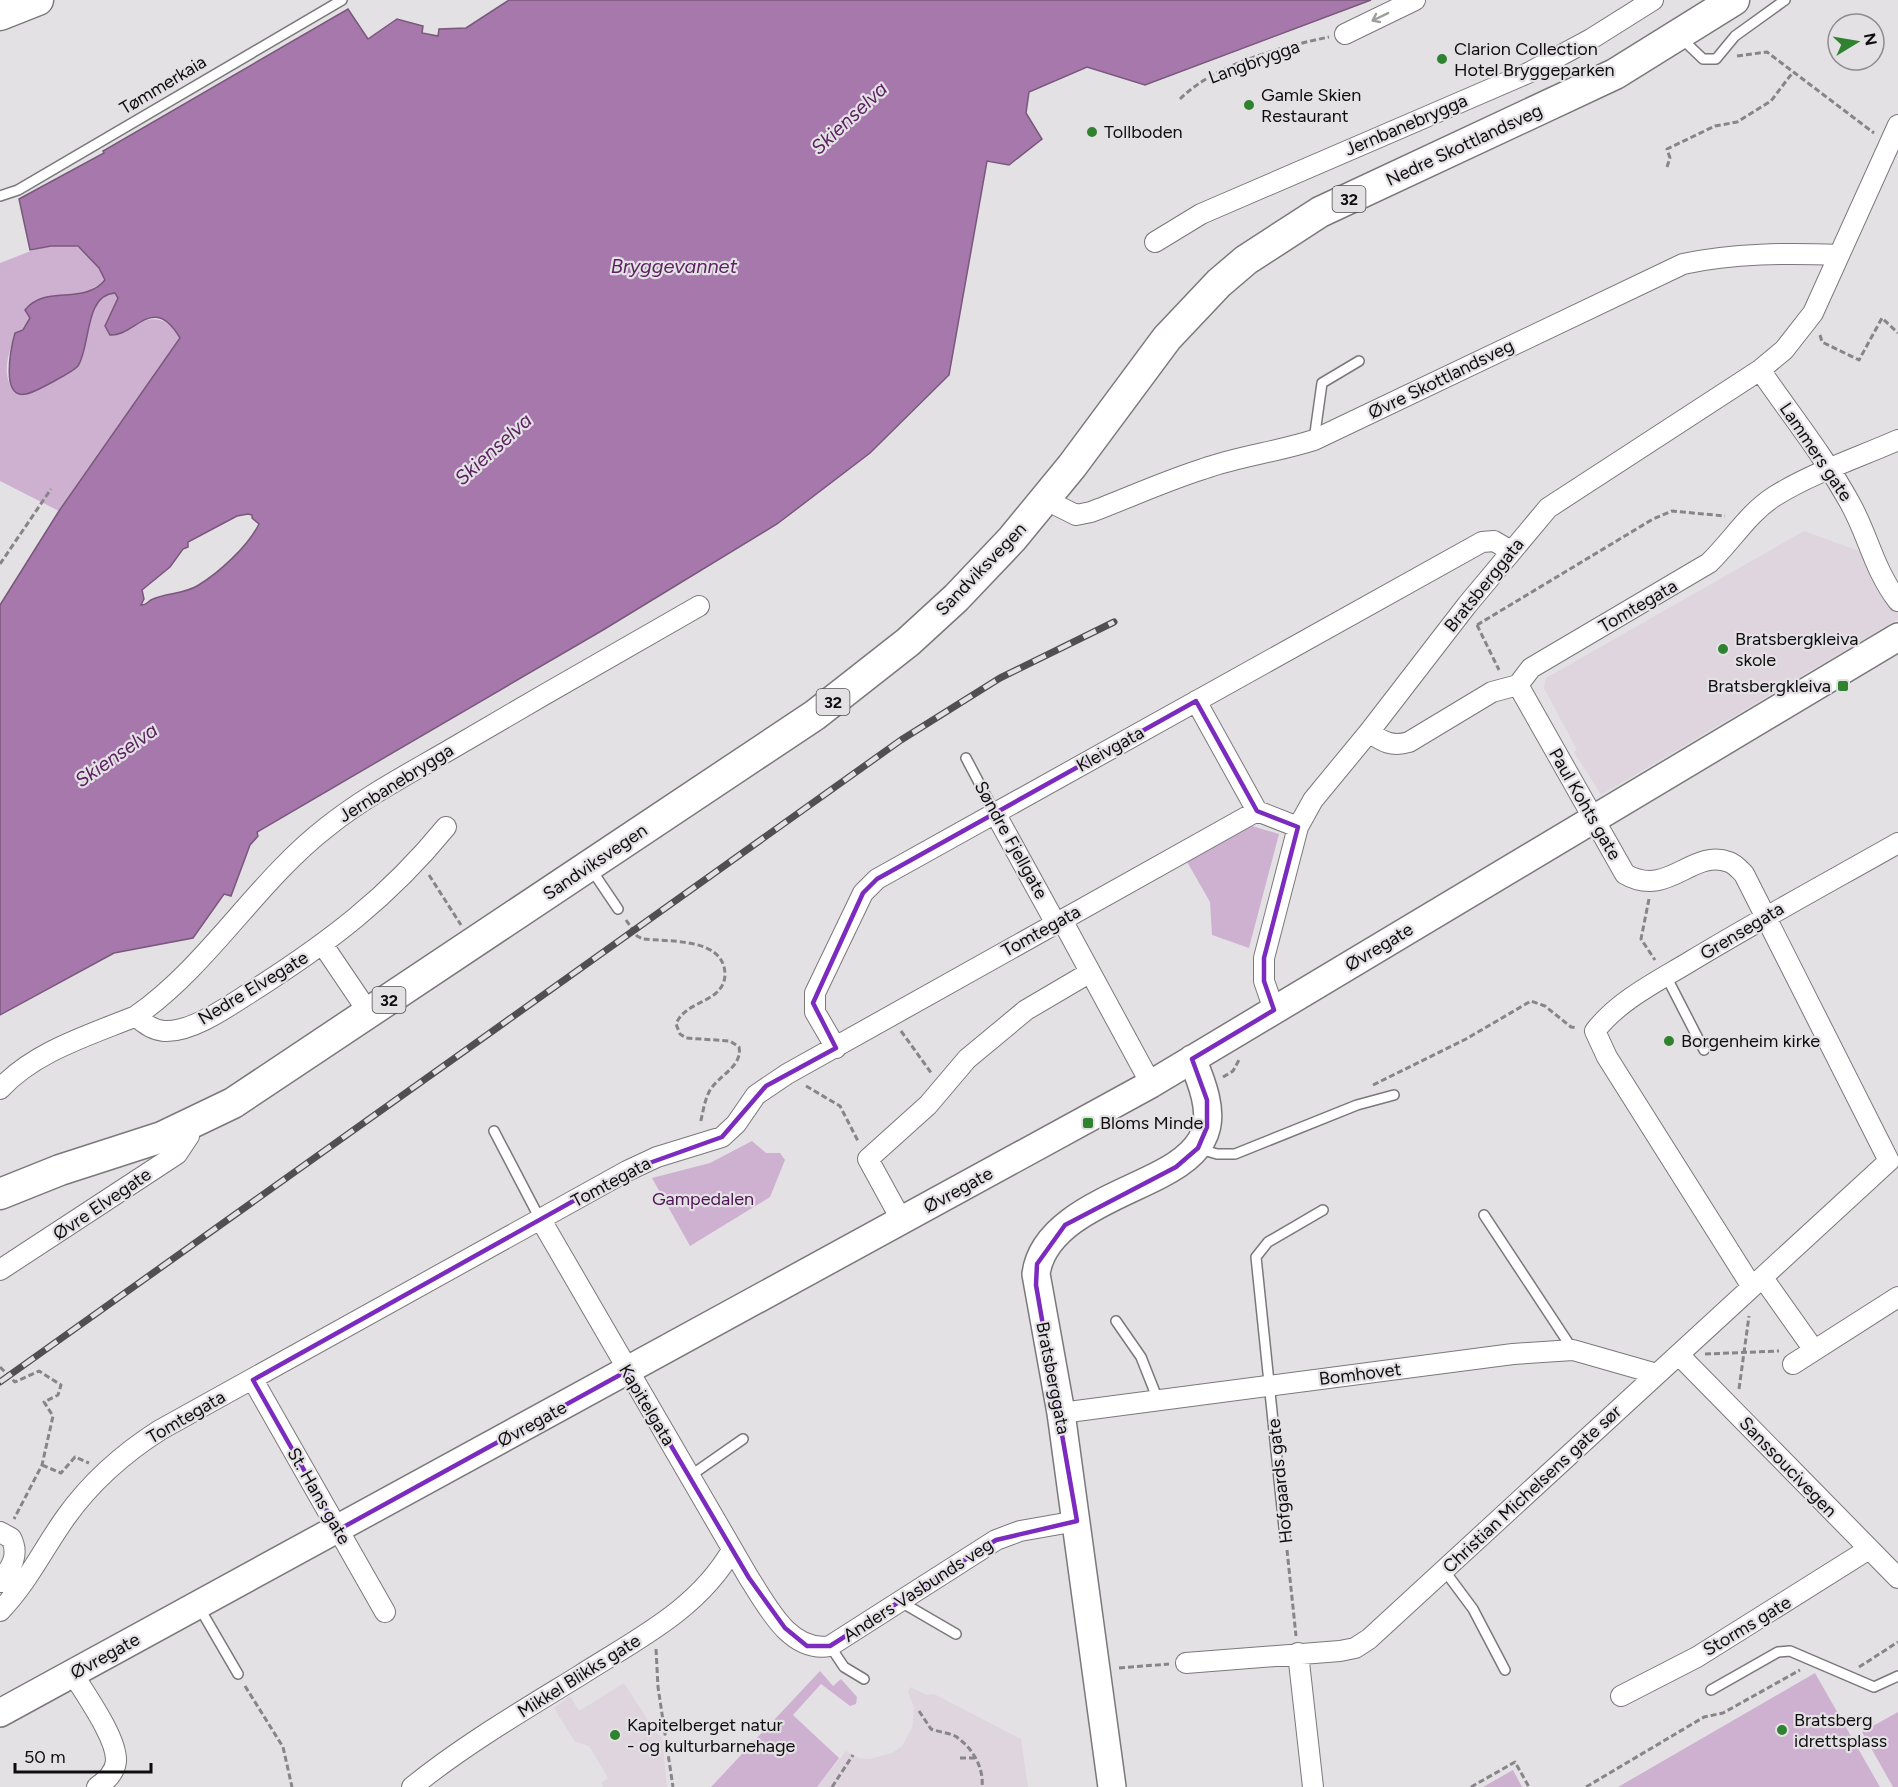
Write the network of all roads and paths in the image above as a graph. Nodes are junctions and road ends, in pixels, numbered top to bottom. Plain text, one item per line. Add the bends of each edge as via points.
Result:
1 (38, 0) edge
2 (342, 0) edge
3 (1415, 0) edge
4 (1653, 0) edge
5 (1734, 0) edge
6 (1785, 0) edge
7 (0, 15) edge
8 (1339, 35) joint
9 (1679, 36) junction
10 (1731, 57) dead end
11 (1793, 72) junction
12 (1180, 99) dead end
13 (1898, 125) edge
14 (1888, 142) junction
15 (1667, 167) dead end
16 (0, 196) edge
17 (1155, 242) dead end
18 (1839, 255) junction
19 (1813, 313) junction
20 (1898, 333) edge
21 (1359, 362) dead end
22 (1760, 370) junction
23 (1314, 440) junction
24 (1898, 440) edge
25 (1832, 469) junction
26 (51, 489) dead end
27 (1046, 500) junction
28 (1748, 518) junction
29 (1511, 551) junction
30 (0, 564) edge
31 (1898, 601) edge
32 (1467, 604) junction
33 (699, 606) dead end
34 (1477, 625) junction
35 (1898, 637) edge
36 (1518, 685) junction
37 (1196, 701) junction
38 (1369, 732) junction
39 (966, 758) dead end
40 (1257, 811) junction
41 (996, 813) junction
42 (1593, 819) junction
43 (446, 827) dead end
44 (1298, 827) junction
45 (1898, 843) edge
46 (419, 860) junction
47 (589, 866) junction
48 (1652, 883) junction
49 (618, 909) joint
50 (1765, 916) junction
51 (1059, 921) junction
52 (473, 944) junction
53 (323, 945) junction
54 (1089, 973) junction
55 (1666, 976) junction
56 (1274, 1010) junction
57 (369, 1013) junction
58 (136, 1016) junction
59 (891, 1017) junction
60 (1595, 1031) junction
61 (836, 1048) junction
62 (1704, 1050) dead end
63 (1192, 1059) junction
64 (787, 1074) junction
65 (1151, 1084) junction
66 (1371, 1086) dead end
67 (942, 1088) junction
68 (0, 1089) edge
69 (1394, 1095) dead end
70 (495, 1131) dead end
71 (182, 1140) junction
72 (696, 1146) junction
73 (1198, 1148) junction
74 (1894, 1157) edge
75 (868, 1159) junction
76 (0, 1194) edge
77 (1323, 1210) dead end
78 (1484, 1215) dead end
79 (541, 1220) junction
80 (902, 1221) junction
81 (0, 1270) edge
82 (1757, 1282) junction
83 (1898, 1297) edge
84 (1116, 1321) dead end
85 (1573, 1350) junction
86 (1814, 1350) junction
87 (1745, 1353) junction
88 (1679, 1355) junction
89 (1786, 1358) joint
90 (0, 1367) edge
91 (627, 1371) junction
92 (1658, 1374) junction
93 (253, 1380) junction
94 (1270, 1385) junction
95 (1158, 1400) junction
96 (1735, 1412) junction
97 (1061, 1413) junction
98 (743, 1439) dead end
99 (97, 1459) dead end
100 (42, 1465) junction
101 (690, 1476) junction
102 (1077, 1521) junction
103 (338, 1530) junction
104 (3, 1533) edge
105 (1285, 1537) joint
106 (1869, 1549) junction
107 (732, 1550) junction
108 (1444, 1570) junction
109 (1898, 1578) edge
110 (0, 1582) edge
111 (901, 1602) junction
112 (198, 1605) junction
113 (0, 1611) edge
114 (385, 1612) dead end
115 (654, 1629) junction
116 (956, 1634) dead end
117 (1898, 1642) edge
118 (830, 1646) junction
119 (1298, 1653) junction
120 (1815, 1661) junction
121 (1186, 1663) joint
122 (1505, 1670) dead end
123 (1096, 1671) junction
124 (1853, 1671) dead end
125 (73, 1674) junction
126 (238, 1674) joint
127 (1898, 1676) edge
128 (864, 1679) dead end
129 (1711, 1690) dead end
130 (1621, 1696) dead end
131 (919, 1711) dead end
132 (0, 1713) edge
133 (853, 1755) dead end
134 (960, 1758) dead end
135 (976, 1758) junction
136 (98, 1787) edge
137 (292, 1787) edge
138 (412, 1787) edge
139 (673, 1787) edge
140 (832, 1787) edge
141 (982, 1787) edge
142 (1112, 1787) edge
143 (1312, 1787) edge
144 (1471, 1787) edge
145 (1529, 1787) edge
146 (1586, 1787) edge

1 - 7 main road
2 - 16 lane, Tømmerkaia via 18,190
3 -> 8 street
4 - 17 street, Jernbanebrygga via 1528,73 1201,214
5 - 9 main road, Nedre Skottlandsveg / 32
6 - 9 lane via 1735,36 1716,59 1703,59
8 - 12 path, Langbrygga via 1297,44 1219,72
9 - 27 main road, Nedre Skottlandsveg / 32 via 1586,88 1320,212 1246,260 1167,338
10 - 11 path via 1767,51
11 - 14 path
11 - 15 path via 1761,108 1737,122 1715,126 1667,149
13 - 14 street, Bratsberggata
14 - 18 street, Bratsberggata
18 - 19 street, Bratsberggata
18 - 23 street, Øvre Skottlandsveg via 1790,254 1683,264
19 - 20 path via 1822,342 1859,360 1882,318
19 - 22 street, Bratsberggata via 1784,350
21 - 23 lane via 1323,382
22 - 25 street, Lammers gate
22 - 29 street, Bratsberggata via 1561,498
23 - 27 street, Øvre Skottlandsveg via 1203,469 1091,512 1076,515
24 - 25 street, Tomtegata
25 - 28 street, Tomtegata via 1774,497
25 - 31 street, Lammers gate via 1862,523 1875,564
26 - 30 path
27 - 47 main road, Sandviksvegen / 32 via 956,598 876,669 815,715
28 - 34 path via 1672,512 1653,519
28 - 36 street, Tomtegata via 1727,546 1701,569 1531,668
29 - 32 street, Bratsberggata
29 - 37 street, Kleivgata via 1494,541 1482,542
32 - 34 path
32 - 38 street, Bratsberggata
33 - 58 street, Jernbanebrygga via 328,825 274,875 183,977
34 - 36 path via 1500,670
35 - 42 street, Øvregate
36 - 38 street, Tomtegata via 1492,692 1428,732 1396,746
36 - 42 street, Paul Kohts gate
37 - 40 street
37 - 41 street, Kleivgata
38 - 44 street, Bratsberggata via 1313,800
39 - 41 lane, Søndre Fjellgate
40 - 44 street
40 - 51 street, Tomtegata
41 - 51 street, Søndre Fjellgate
41 - 61 street, Kleivgata via 877,879 863,893 813,1004
42 - 48 street, Paul Kohts gate via 1625,874
42 - 56 street, Øvregate
43 - 46 street, Nedre Elvegate
44 - 56 street, Bratsberggata via 1264,958 1264,981
45 - 50 street, Grensegata
46 - 52 path
46 - 53 street, Nedre Elvegate
47 - 49 lane
47 - 52 main road, Sandviksvegen / 32
48 - 50 street via 1712,860 1730,862 1744,874
48 - 55 path via 1641,939
49 - 72 path via 637,936 706,948 715,953 724,968 720,990 684,1011 676,1024 686,1038 730,1041 736,1043 740,1052 734,1065 709,1092
50 - 55 street, Grensegata
50 - 74 street
51 - 54 street, Søndre Fjellgate
51 - 59 street, Tomtegata
52 - 57 main road, Sandviksvegen / 32
53 - 57 street
53 - 58 street, Nedre Elvegate via 214,1015 190,1025 165,1031 146,1026
54 - 65 street, Søndre Fjellgate
54 - 67 street via 1026,1010 967,1059
55 - 60 street, Grensegata via 1608,1015
55 - 62 lane
56 - 63 street, Øvregate
57 - 71 main road, Sandviksvegen / 32
58 - 68 street via 49,1053 14,1074
59 - 61 street, Tomtegata
59 - 67 path
60 - 66 path via 1571,1027 1545,1006 1531,1001 1466,1039
60 - 82 street via 1607,1057
61 - 64 street, Tomtegata
63 - 65 street, Øvregate
63 - 73 street via 1207,1100 1207,1127
64 - 72 street, Tomtegata via 756,1095 730,1131
64 - 75 path via 840,1106
65 - 80 street, Øvregate
67 - 75 street
69 - 73 lane via 1357,1105 1235,1154
70 - 79 lane, Kapitelgata
71 - 76 main road, Sandviksvegen / 32 via 97,1158
71 - 81 street, Øvre Elvegate
72 - 79 street, Tomtegata via 645,1162
73 - 97 street, Bratsberggata via 1176,1167 1070,1221 1041,1254 1036,1285
74 - 82 street, Christian Michelsens gate sør
75 - 80 street
77 - 94 lane, Hofgaards gate via 1268,1242 1256,1257
78 - 85 lane
79 - 91 street, Kapitelgata
79 - 93 street, Tomtegata
80 - 91 street, Øvregate
82 - 86 street
82 - 87 path
82 - 88 street, Christian Michelsens gate sør
83 - 86 street
84 - 95 lane via 1141,1357
85 - 92 street, Bomhovet
85 - 94 street, Bomhovet
86 - 89 street
87 - 88 path
87 - 89 path
87 - 96 path
88 - 92 street, Christian Michelsens gate sør
88 - 96 street, Sanssoucivegen
90 - 100 path via 15,1382 39,1371 61,1385 58,1395 44,1402 53,1416
91 - 101 street, Kapitelgata
91 - 103 street, Øvregate
92 - 108 street, Christian Michelsens gate sør
93 - 103 street, St. Hans gate
93 - 113 street, Tomtegata via 170,1424 126,1454 77,1502 26,1583
94 - 95 street, Bomhovet
94 - 105 lane, Hofgaards gate
95 - 97 street, Bomhovet
96 - 106 street, Sanssoucivegen
97 - 102 street, Bratsberggata
98 - 101 lane
99 - 100 path via 90,1464 75,1457 61,1473
100 - 104 path
101 - 107 street, Kapitelgata
102 - 111 street, Anders Vasbunds veg via 1020,1531 996,1540
102 - 123 street, Bratsberggata
103 - 112 street, Øvregate
103 - 114 street, St. Hans gate
104 - 110 street via 14,1544 15,1552 14,1562
105 - 119 path, Hofgaards gate
106 - 109 street, Sanssoucivegen
106 - 130 street, Storms gate via 1697,1657
107 - 115 street, Mikkel Blikks gate via 705,1589
107 - 118 street, Kapitelgata via 771,1611 795,1639 807,1646
108 - 119 street, Christian Michelsens gate sør via 1362,1643 1340,1651
108 - 122 lane via 1473,1609
111 - 116 lane
111 - 118 street, Anders Vasbunds veg
112 - 125 street, Øvregate
112 - 126 lane
115 - 138 street, Mikkel Blikks gate via 531,1705
115 - 139 path
117 - 124 path
118 - 128 lane via 844,1667
119 - 121 street, Christian Michelsens gate sør
119 - 143 street
120 - 127 lane via 1874,1687
120 - 129 lane via 1790,1651 1778,1652
120 - 146 path via 1723,1713 1704,1717
121 - 123 path
123 - 142 street, Bratsberggata
125 - 132 street, Øvregate
125 - 136 street via 116,1754 114,1769
126 - 137 path via 284,1747
131 - 135 path via 930,1730 957,1736
133 - 140 path
134 - 135 path
135 - 141 path
144 - 145 path via 1515,1762

